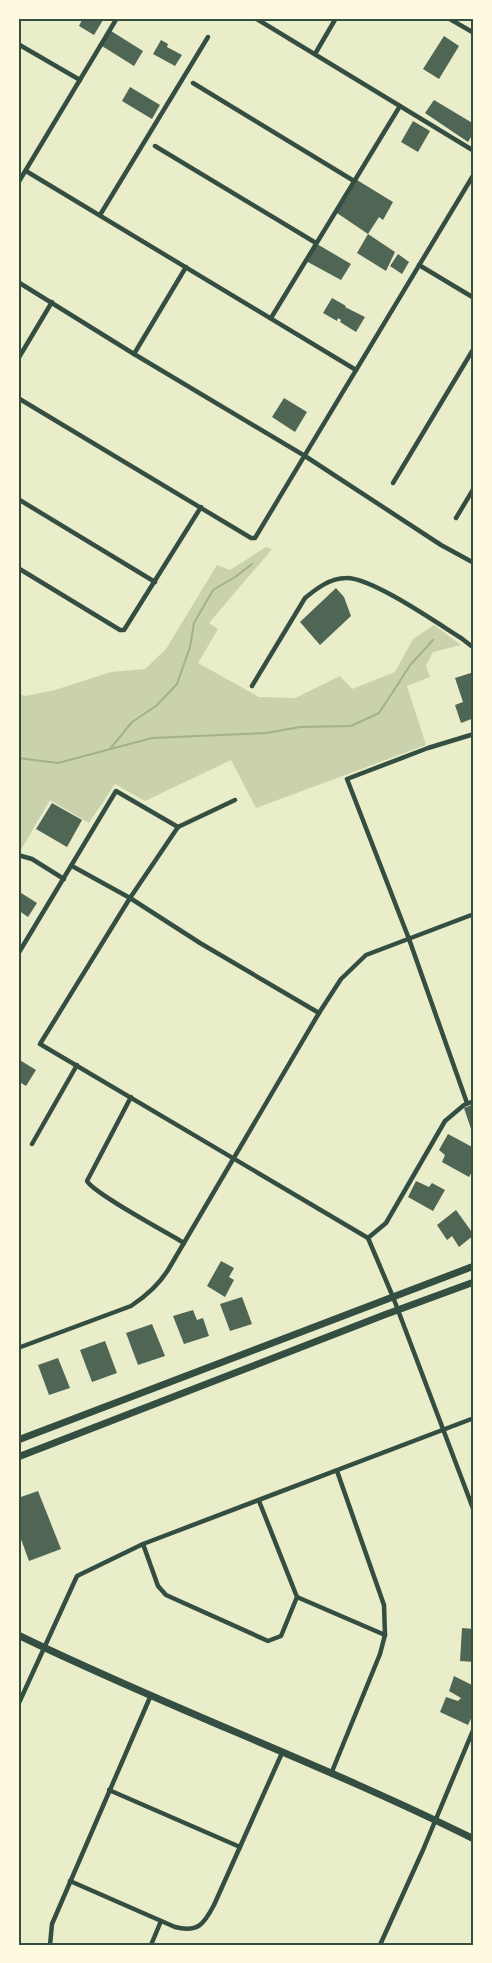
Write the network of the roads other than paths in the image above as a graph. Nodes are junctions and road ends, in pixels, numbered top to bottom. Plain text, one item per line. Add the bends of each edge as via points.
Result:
1 (117, 18) edge
2 (255, 18) edge
3 (336, 18) edge
4 (448, 18) edge
5 (473, 32) edge
6 (208, 37) dead end
7 (18, 44) edge
8 (315, 54) junction
9 (80, 80) junction
10 (193, 83) dead end
11 (400, 106) junction
12 (155, 146) dead end
13 (474, 151) edge
14 (26, 171) junction
15 (474, 174) edge
16 (354, 181) junction
17 (18, 183) edge
18 (100, 215) junction
19 (316, 243) junction
20 (419, 265) junction
21 (186, 267) junction
22 (18, 282) edge
23 (474, 298) edge
24 (52, 302) junction
25 (271, 318) junction
26 (474, 348) edge
27 (134, 354) junction
28 (18, 359) edge
29 (356, 370) junction
30 (18, 398) edge
31 (305, 456) junction
32 (393, 483) dead end
33 (474, 488) edge
34 (18, 499) edge
35 (201, 507) junction
36 (456, 518) dead end
37 (474, 563) edge
38 (18, 568) edge
39 (155, 582) junction
40 (474, 648) edge
41 (252, 686) dead end
42 (474, 734) edge
43 (236, 800) dead end
44 (178, 827) junction
45 (18, 855) edge
46 (72, 866) junction
47 (64, 879) junction
48 (130, 898) junction
49 (474, 914) edge
50 (409, 939) junction
51 (18, 954) edge
52 (319, 1013) junction
53 (77, 1065) junction
54 (131, 1098) junction
55 (474, 1101) edge
56 (466, 1104) junction
57 (32, 1144) dead end
58 (235, 1159) junction
59 (369, 1238) junction
60 (184, 1243) junction
61 (474, 1266) edge
62 (474, 1282) edge
63 (393, 1297) junction
64 (398, 1310) junction
65 (18, 1348) edge
66 (474, 1418) edge
67 (443, 1429) junction
68 (18, 1440) edge
69 (18, 1457) edge
70 (337, 1471) junction
71 (259, 1501) junction
72 (474, 1511) edge
73 (142, 1544) junction
74 (297, 1597) junction
75 (18, 1635) edge
76 (385, 1635) junction
77 (44, 1648) junction
78 (151, 1695) junction
79 (18, 1705) edge
80 (473, 1731) edge
81 (282, 1753) junction
82 (331, 1774) junction
83 (109, 1790) junction
84 (436, 1820) junction
85 (474, 1839) edge
86 (240, 1847) junction
87 (70, 1881) junction
88 (161, 1921) junction
89 (50, 1945) edge
90 (151, 1945) edge
91 (380, 1945) edge

1 - 9 street
2 - 8 street
3 - 8 street
4 - 5 street
6 - 18 street
7 - 9 street
8 - 11 street
9 - 14 street
10 - 16 street
11 - 13 street
11 - 16 street
12 - 19 street
14 - 17 street
14 - 18 street
15 - 20 street
16 - 19 street
18 - 21 street
19 - 25 street
20 - 23 street
20 - 29 street
21 - 25 street
21 - 27 street
22 - 24 street
24 - 27 street
24 - 28 street
25 - 29 street
26 - 32 street
27 - 31 street
29 - 31 street
30 - 35 street
31 - 35 street via 255,538
31 - 37 street
33 - 36 street
34 - 39 street
35 - 39 street
38 - 39 street via 120,630 124,630
40 - 41 street via 367,582 344,578 305,598
42 - 50 street via 347,779
43 - 44 street
44 - 46 street via 116,791
44 - 48 street
45 - 47 street
46 - 47 street
46 - 48 street
47 - 51 street
48 - 52 street
48 - 53 street via 40,1044
49 - 50 street
50 - 52 street via 366,956 341,979
50 - 56 street
52 - 58 street
53 - 54 street
53 - 57 street
54 - 58 street
54 - 60 street via 88,1185
55 - 56 street
56 - 59 street via 445,1121 386,1223
58 - 59 street
58 - 60 street
59 - 63 street
60 - 65 street via 162,1280 131,1306
61 - 63 main road
62 - 64 main road
63 - 64 street
63 - 68 main road
64 - 67 street
64 - 69 main road
66 - 67 street
67 - 70 street
67 - 72 street
70 - 71 street
70 - 76 street via 381,1593
71 - 73 street
71 - 74 street
73 - 74 street via 158,1586 166,1595 268,1641 281,1636
73 - 77 street via 77,1576
74 - 76 street
75 - 77 main road
76 - 82 street
77 - 78 main road
77 - 79 street
78 - 81 main road
78 - 83 street
80 - 84 street
81 - 82 main road
81 - 86 street
82 - 84 main road
83 - 86 street
83 - 87 street
84 - 85 main road
84 - 91 street
86 - 88 street via 206,1921 186,1930
87 - 88 street
87 - 89 street via 52,1924
88 - 90 street

